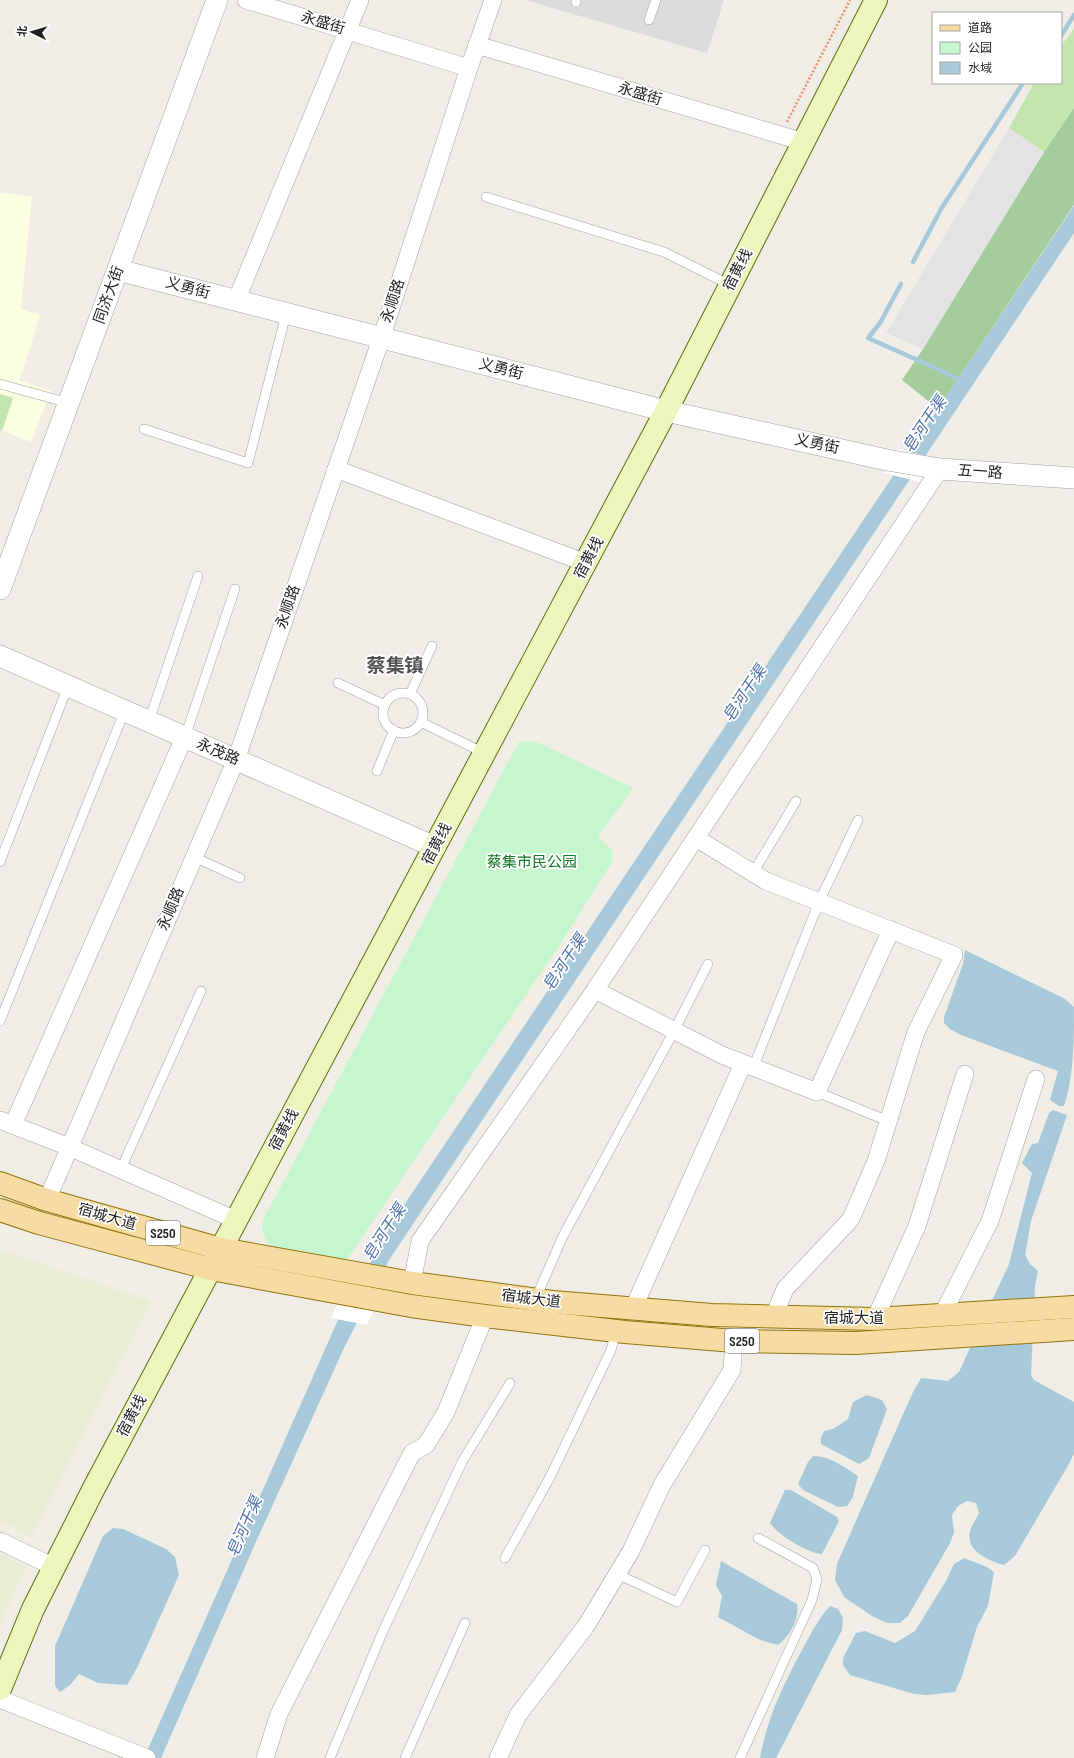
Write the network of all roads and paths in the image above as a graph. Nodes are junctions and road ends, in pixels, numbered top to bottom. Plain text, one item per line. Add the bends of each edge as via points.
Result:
1 (217, 0) edge
2 (246, 0) edge
3 (360, 0) edge
4 (493, 0) edge
5 (656, 0) edge
6 (850, 0) edge
7 (876, 0) edge
8 (649, 20) dead end
9 (348, 31) junction
10 (477, 46) junction
11 (469, 68) junction
12 (781, 135) junction
13 (804, 142) junction
14 (486, 197) dead end
15 (118, 270) junction
16 (731, 285) junction
17 (236, 301) junction
18 (286, 314) junction
19 (381, 339) junction
20 (0, 384) edge
21 (69, 403) junction
22 (666, 411) junction
23 (144, 429) dead end
24 (887, 460) joint
25 (940, 469) junction
26 (336, 470) junction
27 (1074, 478) edge
28 (586, 563) junction
29 (198, 576) dead end
30 (0, 589) edge
31 (235, 589) dead end
32 (432, 646) dead end
33 (0, 656) edge
34 (338, 683) dead end
35 (68, 686) junction
36 (410, 694) junction
37 (385, 705) junction
38 (125, 710) junction
39 (149, 721) junction
40 (421, 722) junction
41 (394, 730) junction
42 (184, 738) junction
43 (485, 753) junction
44 (236, 760) junction
45 (377, 771) dead end
46 (796, 801) dead end
47 (858, 820) dead end
48 (696, 838) junction
49 (436, 847) junction
50 (194, 857) junction
51 (0, 862) edge
52 (753, 873) junction
53 (240, 878) dead end
54 (819, 902) junction
55 (891, 930) junction
56 (708, 964) dead end
57 (595, 990) junction
58 (201, 991) dead end
59 (0, 1021) edge
60 (674, 1031) junction
61 (748, 1066) junction
62 (965, 1074) dead end
63 (1036, 1079) dead end
64 (817, 1092) junction
65 (888, 1121) junction
66 (7, 1122) edge
67 (69, 1147) junction
68 (121, 1169) junction
69 (0, 1183) edge
70 (46, 1200) junction
71 (0, 1210) edge
72 (236, 1220) junction
73 (221, 1249) junction
74 (210, 1268) junction
75 (412, 1283) junction
76 (535, 1300) junction
77 (1074, 1307) edge
78 (634, 1309) junction
79 (942, 1315) junction
80 (485, 1316) junction
81 (774, 1316) junction
82 (875, 1319) junction
83 (1074, 1329) edge
84 (616, 1331) junction
85 (734, 1341) junction
86 (510, 1383) dead end
87 (758, 1538) dead end
88 (0, 1541) edge
89 (705, 1550) dead end
90 (505, 1558) dead end
91 (54, 1567) junction
92 (617, 1574) junction
93 (465, 1623) dead end
94 (0, 1689) edge
95 (0, 1699) edge
96 (147, 1758) edge
97 (265, 1758) edge
98 (330, 1758) edge
99 (405, 1758) edge
100 (498, 1758) edge
101 (740, 1758) edge

1 - 15 street, 同济大街
2 - 9 street, 永盛街
3 - 9 street
4 - 10 street, 永顺路
5 - 8 lane
6 - 12 path
7 - 13 main road, 宿黄线
9 - 11 street, 永盛街
9 - 17 street
10 - 11 street, 永顺路
10 - 12 street, 永盛街
11 - 19 street, 永顺路
12 - 13 street, 永盛街
13 - 16 main road, 宿黄线
14 - 16 lane via 664,252
15 - 17 street, 义勇街
15 - 21 street, 同济大街
16 - 22 main road, 宿黄线
17 - 18 street, 义勇街
18 - 19 street, 义勇街
18 - 23 lane via 248,463
19 - 22 street, 义勇街
19 - 26 street, 永顺路
20 - 21 lane
21 - 30 street, 同济大街
22 - 24 street, 义勇街
22 - 28 main road, 宿黄线
24 - 25 street, 五一路
25 - 27 street, 五一路
25 - 48 street
26 - 28 street
26 - 44 street, 永顺路
28 - 43 main road, 宿黄线
29 - 39 lane
31 - 42 lane
32 - 36 lane
33 - 35 street, 永茂路
34 - 37 lane
35 - 38 street, 永茂路
35 - 51 lane
36 - 37 lane via 392,696
36 - 40 lane via 421,704
37 - 41 lane via 385,721
38 - 39 street, 永茂路
38 - 59 lane
39 - 42 street, 永茂路
40 - 41 lane via 412,731
40 - 43 lane
41 - 45 lane
42 - 44 street, 永茂路
42 - 66 street
43 - 49 main road, 宿黄线
44 - 49 street, 永茂路
44 - 50 street, 永顺路
46 - 52 lane
47 - 54 lane
48 - 52 street
48 - 57 street
49 - 72 main road, 宿黄线
50 - 53 lane
50 - 67 street, 永顺路
52 - 54 street via 766,881
54 - 55 street
54 - 61 lane
55 - 64 street
55 - 65 street via 954,955 916,1032
56 - 60 lane
57 - 60 street
57 - 75 street via 420,1241
58 - 68 lane
60 - 61 street
60 - 76 lane via 563,1236
61 - 64 street
61 - 78 street
62 - 82 street via 917,1226
63 - 79 street via 990,1221
64 - 65 lane
65 - 81 street via 876,1161 851,1219 785,1289
66 - 67 street
67 - 68 street
67 - 70 street, 永顺路
68 - 72 street
69 - 70 main road, 宿城大道 / S250
70 - 73 main road, 宿城大道 / S250
71 - 74 main road, 宿城大道 / S250 via 39,1223
72 - 73 main road, 宿黄线
73 - 74 main road, 宿黄线
73 - 75 main road, 宿城大道 / S250
74 - 80 main road, 宿城大道 / S250 via 411,1306
74 - 91 main road, 宿黄线
75 - 76 main road, 宿城大道 / S250
76 - 78 main road, 宿城大道 / S250
77 - 79 main road, 宿城大道 / S250
78 - 81 main road, 宿城大道 / S250 via 712,1315
79 - 82 main road, 宿城大道 / S250
80 - 84 main road, 宿城大道 / S250
80 - 97 street via 446,1412 426,1445 412,1453 279,1714
81 - 82 main road, 宿城大道 / S250
83 - 85 main road, 宿城大道 / S250 via 856,1343
84 - 85 main road, 宿城大道 / S250
84 - 90 lane via 611,1350 549,1479
85 - 92 street via 732,1370 662,1485 631,1551
86 - 98 lane via 462,1462 383,1631
87 - 101 lane via 813,1568 817,1579 812,1600
88 - 91 street
89 - 92 lane via 677,1602
91 - 94 main road, 宿黄线 via 33,1609
92 - 100 street via 586,1626 518,1715
93 - 99 lane
95 - 96 street

